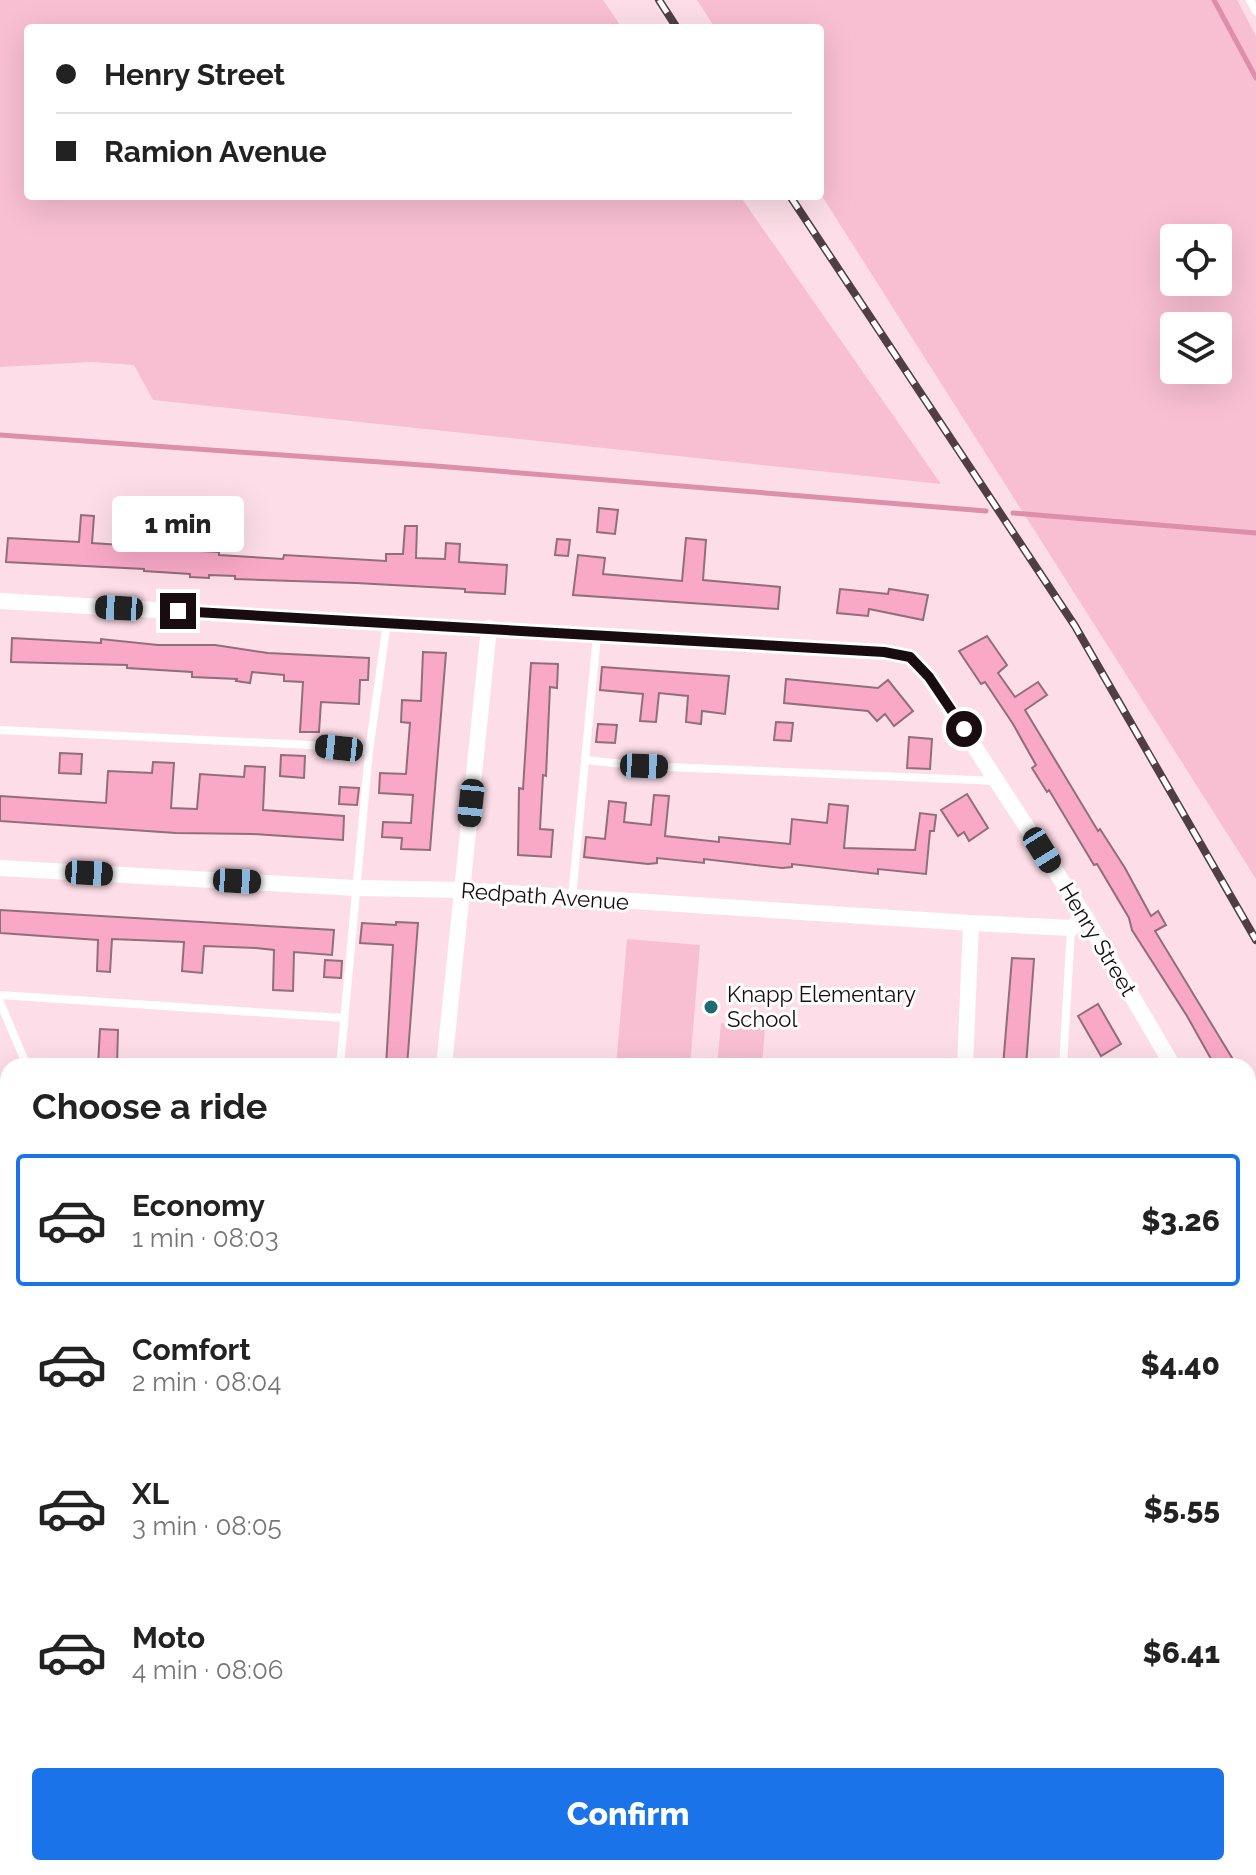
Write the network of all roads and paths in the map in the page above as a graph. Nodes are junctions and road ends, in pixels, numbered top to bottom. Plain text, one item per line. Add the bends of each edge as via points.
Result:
1 (1250, 0) edge
2 (1256, 11) edge
3 (0, 601) edge
4 (387, 622) junction
5 (489, 628) junction
6 (597, 635) junction
7 (0, 730) edge
8 (369, 751) junction
9 (585, 760) junction
10 (998, 781) junction
11 (0, 868) edge
12 (355, 888) junction
13 (462, 890) junction
14 (572, 897) junction
15 (1086, 918) junction
16 (971, 923) junction
17 (1071, 928) junction
18 (0, 995) edge
19 (0, 1002) edge
20 (344, 1018) junction
21 (24, 1058) edge
22 (341, 1058) edge
23 (445, 1058) edge
24 (965, 1058) edge
25 (1063, 1058) edge
26 (1168, 1058) edge

1 - 2 lane
3 - 4 street
4 - 5 street
4 - 8 lane
5 - 6 street
5 - 13 street
6 - 9 lane
6 - 10 street, Henry Street via 910,657
7 - 8 lane
8 - 12 lane
9 - 10 lane
9 - 14 lane
10 - 15 street, Henry Street
11 - 12 street, Redpath Avenue
12 - 13 street, Redpath Avenue
12 - 20 lane
13 - 14 street, Redpath Avenue
13 - 23 street
14 - 16 street, Redpath Avenue
15 - 17 street
15 - 26 street, Henry Street
16 - 17 street, Redpath Avenue
16 - 24 street
17 - 25 lane
18 - 20 lane
19 - 21 lane
20 - 22 lane

